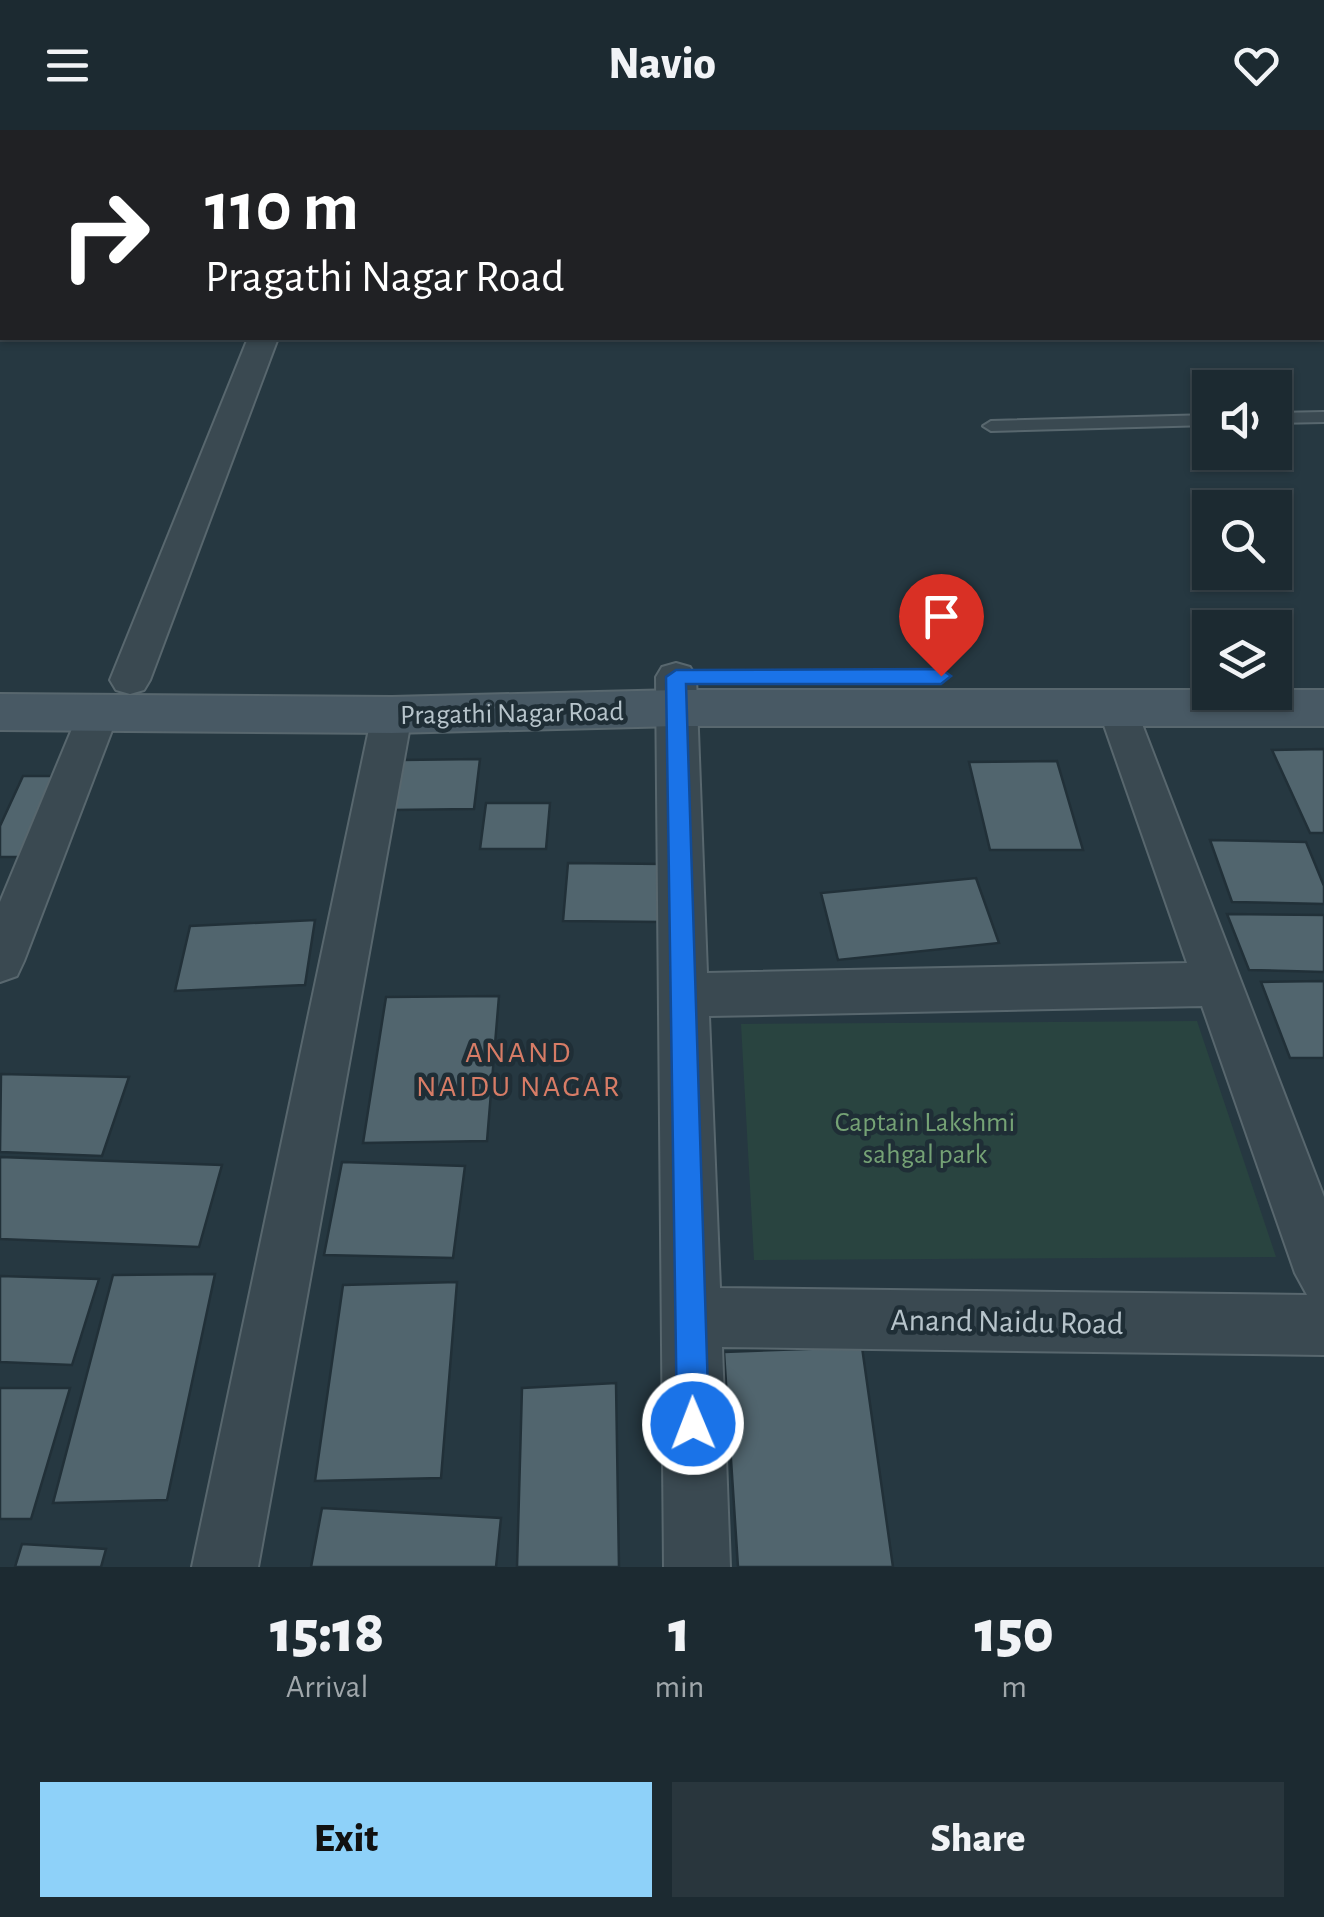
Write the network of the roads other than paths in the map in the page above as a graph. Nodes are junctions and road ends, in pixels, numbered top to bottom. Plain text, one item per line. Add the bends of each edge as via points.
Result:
1 (262, 340) edge
2 (1324, 416) edge
3 (1292, 417) edge
4 (1192, 420) edge
5 (991, 426) dead end
6 (1292, 676) edge
7 (1324, 676) edge
8 (1192, 677) edge
9 (0, 681) edge
10 (676, 692) junction
11 (114, 696) junction
12 (1118, 708) junction
13 (1324, 708) edge
14 (0, 712) edge
15 (392, 715) junction
16 (0, 961) edge
17 (1218, 984) junction
18 (684, 994) junction
19 (1324, 1273) edge
20 (691, 1317) junction
21 (1324, 1325) edge
22 (225, 1567) edge
23 (696, 1567) edge

1 - 11 street
2 - 3 lane
4 - 5 lane
6 - 7 main road
8 - 10 main road, Pragathi Nagar Road
9 - 11 main road, Pragathi Nagar Road
10 - 11 main road, Pragathi Nagar Road
10 - 12 main road, Pragathi Nagar Road
10 - 15 main road, Pragathi Nagar Road
10 - 18 street
11 - 14 main road, Pragathi Nagar Road
11 - 15 main road, Pragathi Nagar Road
11 - 16 street
12 - 13 main road, Pragathi Nagar Road
12 - 17 street
15 - 22 street
17 - 18 street
17 - 19 street
18 - 20 street
20 - 21 street, Anand Naidu Road
20 - 23 street

